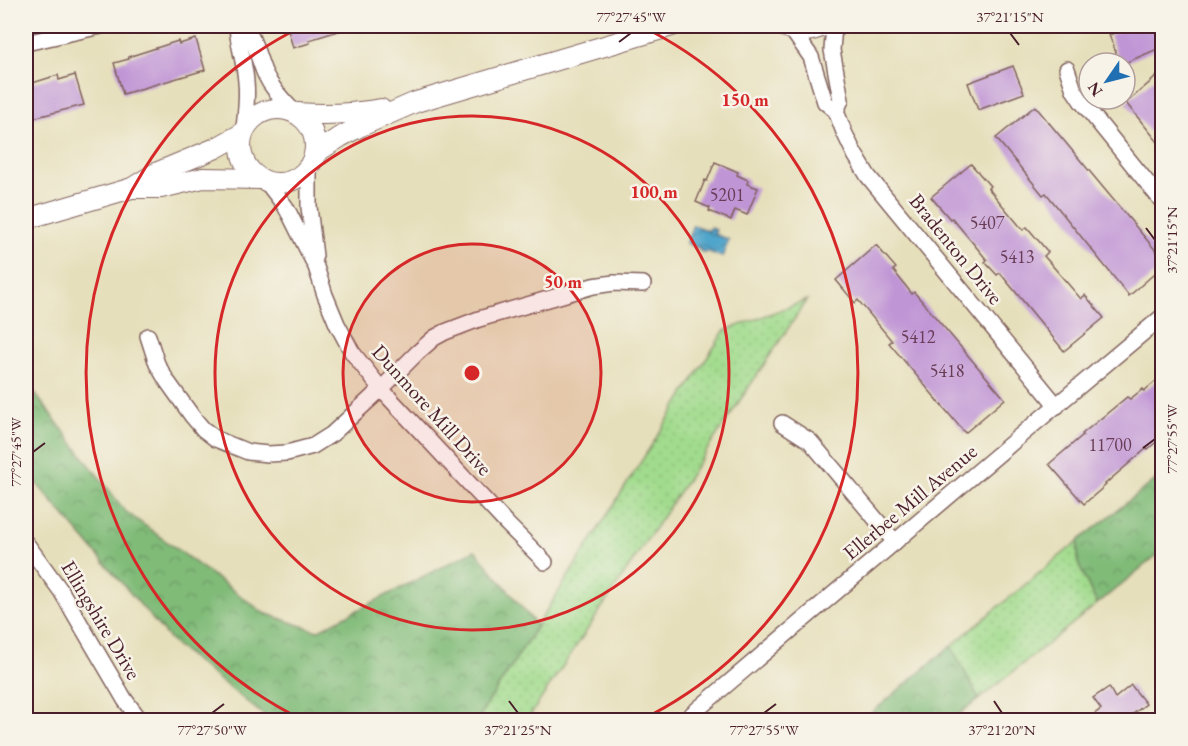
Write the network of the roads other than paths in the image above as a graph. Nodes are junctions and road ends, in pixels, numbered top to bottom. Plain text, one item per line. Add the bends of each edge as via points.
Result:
1 (100, 26) edge
2 (237, 26) edge
3 (245, 26) edge
4 (672, 26) edge
5 (824, 26) edge
6 (834, 26) edge
7 (788, 28) edge
8 (26, 43) edge
9 (1067, 69) dead end
10 (416, 102) junction
11 (836, 111) junction
12 (296, 113) junction
13 (243, 132) junction
14 (310, 164) junction
15 (263, 180) junction
16 (132, 188) junction
17 (1162, 201) edge
18 (26, 219) edge
19 (316, 267) junction
20 (643, 284) dead end
21 (1162, 317) edge
22 (148, 336) dead end
23 (381, 389) junction
24 (1057, 406) junction
25 (782, 423) dead end
26 (895, 542) junction
27 (26, 543) edge
28 (545, 562) dead end
29 (140, 720) edge
30 (685, 720) edge

1 - 8 street
2 - 13 street via 246,82
3 - 12 street via 273,89
4 - 10 street
5 - 7 street via 802,32
6 - 11 street, Bradenton Drive via 832,50 841,100
7 - 11 street, Bradenton Drive via 812,57 825,102
9 - 17 street via 1082,102
10 - 12 street via 357,113
10 - 14 street via 340,137 320,150
11 - 24 street, Bradenton Drive via 868,176
12 - 13 street via 279,108 268,110 250,121
12 - 14 street via 307,122 315,141
13 - 15 street via 241,144 246,164
13 - 16 street
14 - 15 street via 294,179 275,183
14 - 19 street, Dunmore Mill Drive via 309,207
15 - 16 street via 203,178 160,188
15 - 19 street, Dunmore Mill Drive via 285,206
16 - 18 street
19 - 23 street, Dunmore Mill Drive via 337,324 352,352
20 - 23 street via 593,286 445,332
21 - 24 street, Ellerbee Mill Avenue
22 - 23 street via 162,374 203,429 216,440 248,452 287,453 313,446 332,434
23 - 28 street, Dunmore Mill Drive
24 - 26 street, Ellerbee Mill Avenue
25 - 26 street via 810,441
26 - 30 street, Ellerbee Mill Avenue
27 - 29 street, Ellingshire Drive via 61,591

